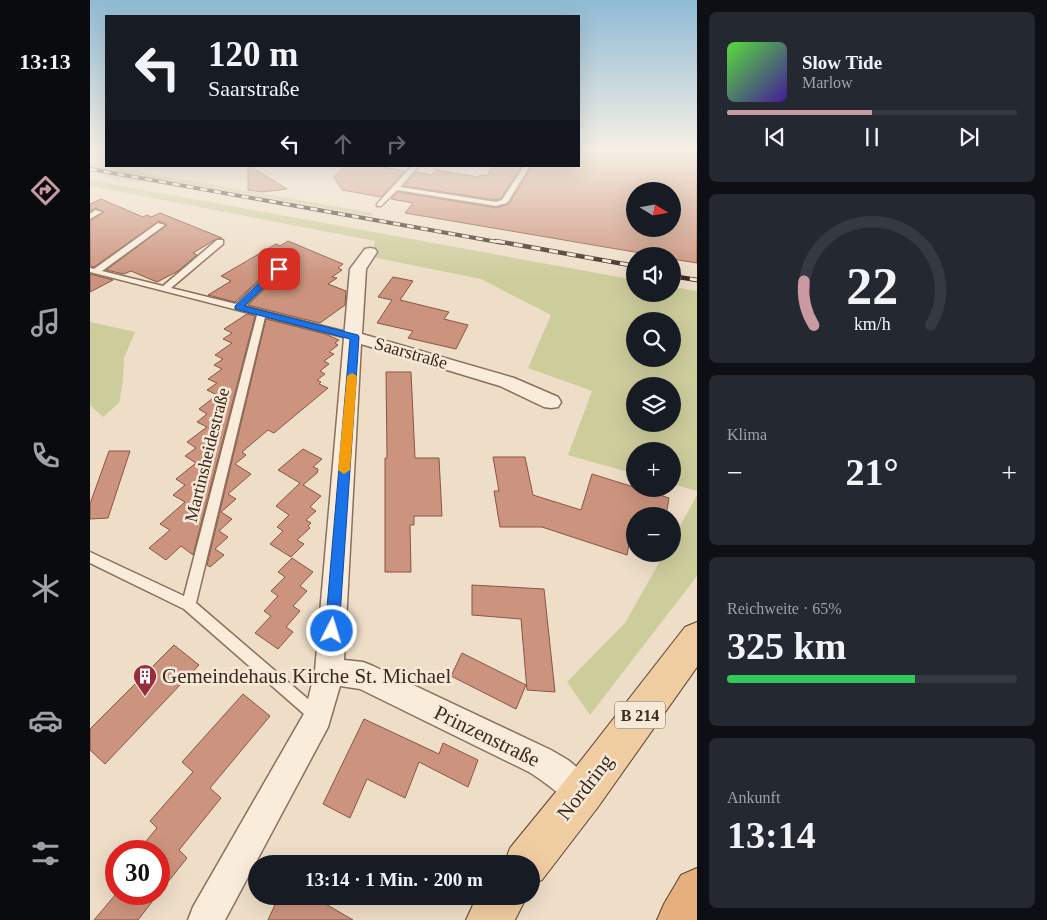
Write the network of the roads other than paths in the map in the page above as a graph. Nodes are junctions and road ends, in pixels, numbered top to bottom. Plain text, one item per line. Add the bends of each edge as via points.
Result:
1 (391, 192) edge
2 (420, 192) edge
3 (512, 192) edge
4 (379, 205) dead end
5 (98, 212) dead end
6 (90, 217) edge
7 (161, 225) dead end
8 (220, 242) dead end
9 (370, 252) dead end
10 (292, 256) dead end
11 (93, 270) edge
12 (165, 289) junction
13 (238, 307) junction
14 (262, 313) junction
15 (355, 337) junction
16 (551, 402) dead end
17 (90, 557) edge
18 (189, 605) junction
19 (697, 638) edge
20 (329, 671) junction
21 (318, 717) junction
22 (583, 792) junction
23 (533, 855) edge
24 (697, 891) edge
25 (499, 905) edge
26 (206, 920) edge
27 (490, 920) edge
28 (680, 920) edge

1 - 4 lane
2 - 3 lane via 496,204 506,202
5 - 6 lane
7 - 11 lane, Saarstraße
8 - 12 lane
9 - 15 street via 358,269
10 - 13 lane
11 - 12 lane, Saarstraße
12 - 13 lane, Saarstraße
13 - 14 lane, Saarstraße
14 - 15 lane, Saarstraße
14 - 18 lane, Martinsheidestraße
15 - 16 street, Saarstraße via 507,382
15 - 20 street
17 - 18 lane
18 - 21 lane
19 - 22 main road, Nordring / B 214
20 - 21 street
20 - 22 street, Prinzenstraße via 363,676 540,762
21 - 26 street
22 - 23 main road, Nordring / B 214
24 - 28 highway
25 - 27 main road

